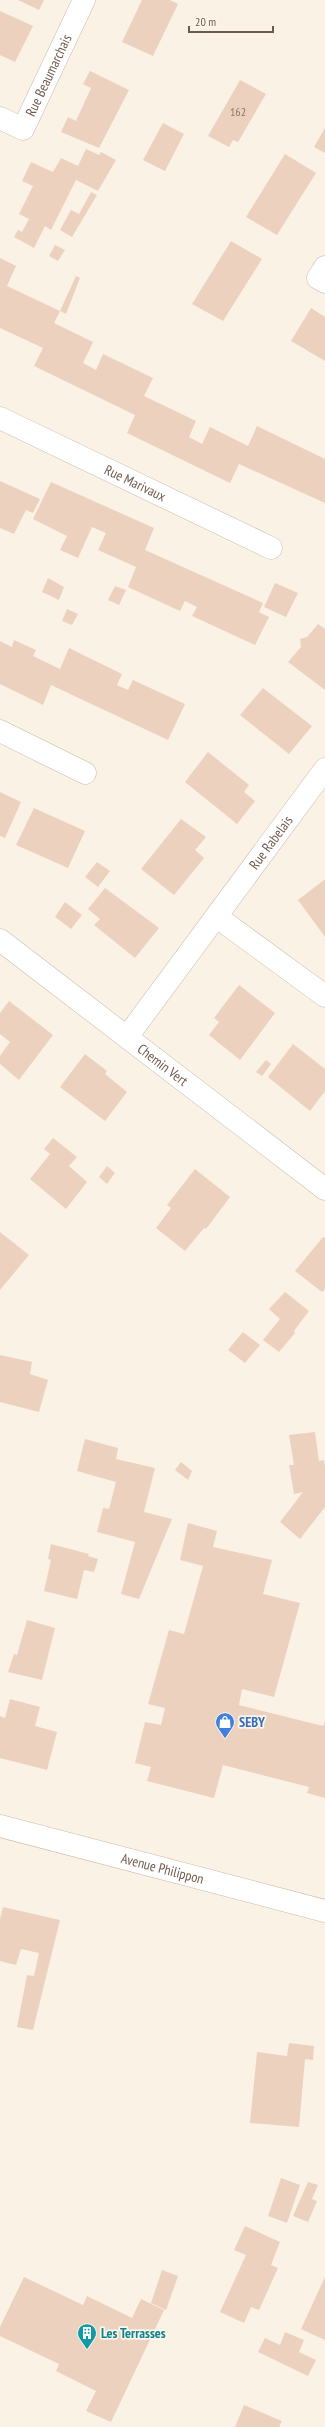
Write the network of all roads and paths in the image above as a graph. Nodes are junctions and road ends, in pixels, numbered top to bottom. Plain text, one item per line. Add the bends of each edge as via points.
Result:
1 (84, 0) edge
2 (0, 118) edge
3 (325, 267) edge
4 (325, 282) edge
5 (0, 418) edge
6 (272, 548) dead end
7 (0, 731) edge
8 (325, 769) edge
9 (85, 773) dead end
10 (216, 917) junction
11 (0, 940) edge
12 (325, 996) edge
13 (127, 1037) junction
14 (325, 1189) edge
15 (0, 1826) edge
16 (325, 1911) edge

1 - 2 street, Rue Beaumarchais via 23,128
3 - 4 street via 318,278
5 - 6 street, Rue Marivaux
7 - 9 street
8 - 10 street, Rue Rabelais
10 - 12 street
10 - 13 street, Rue Rabelais
11 - 13 street, Chemin Vert
13 - 14 street, Chemin Vert
15 - 16 street, Avenue Philippon

